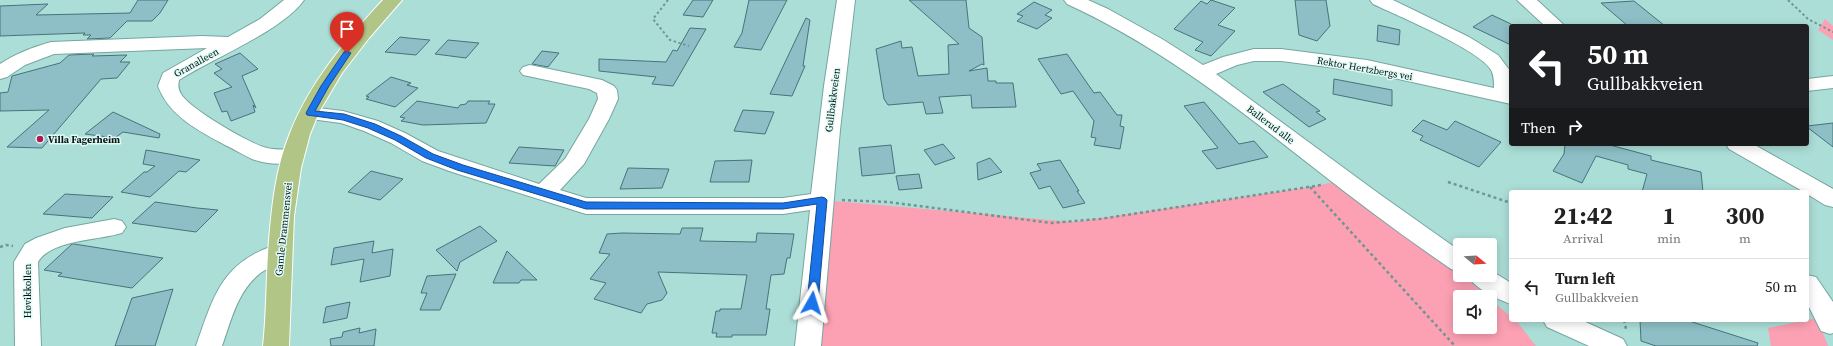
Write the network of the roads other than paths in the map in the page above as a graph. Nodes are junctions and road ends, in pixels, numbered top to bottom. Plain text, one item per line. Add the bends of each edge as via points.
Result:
1 (295, 0) edge
2 (393, 0) edge
3 (846, 0) edge
4 (1073, 0) edge
5 (1379, 0) edge
6 (1526, 0) edge
7 (1554, 24) edge
8 (230, 43) junction
9 (530, 71) dead end
10 (1202, 72) junction
11 (0, 73) edge
12 (1833, 82) edge
13 (1809, 85) edge
14 (1508, 97) edge
15 (310, 113) junction
16 (1740, 146) edge
17 (293, 156) junction
18 (544, 192) junction
19 (1833, 199) edge
20 (822, 200) junction
21 (114, 227) dead end
22 (280, 253) junction
23 (1453, 258) edge
24 (1490, 282) edge
25 (1809, 287) edge
26 (1509, 294) edge
27 (1560, 322) edge
28 (1830, 324) dead end
29 (28, 346) edge
30 (209, 346) edge
31 (276, 346) edge
32 (808, 346) edge
33 (1614, 346) edge

1 - 8 street, Granalleen via 269,22
2 - 15 main road, Gamle Drammensvei via 347,53
3 - 20 street, Gullbakkveien via 831,106
4 - 10 street, Ballerud alle via 1132,29
5 - 14 street, Rektor Hertzbergs vei via 1456,37 1494,60 1500,67
6 - 7 street
8 - 11 street via 51,48 18,61
8 - 17 street, Granalleen via 170,77 168,86 172,97 186,112 212,129 260,154 276,157
9 - 18 street via 595,84 606,90 608,99 573,164
10 - 14 street, Rektor Hertzbergs vei via 1254,55 1281,55 1367,66
10 - 23 street, Ballerud alle
12 - 13 street
15 - 17 main road, Gamle Drammensvei
15 - 18 street via 344,117 372,126 430,156
16 - 19 street
17 - 22 main road, Gamle Drammensvei via 284,202
18 - 20 street via 586,206 616,207 783,206
20 - 32 street, Gullbakkveien
21 - 29 street, Høvikkollen via 65,236 33,250 26,262
22 - 30 street via 255,262 232,288
22 - 31 main road, Gamle Drammensvei
24 - 26 street
25 - 28 street via 1823,307
27 - 33 street

